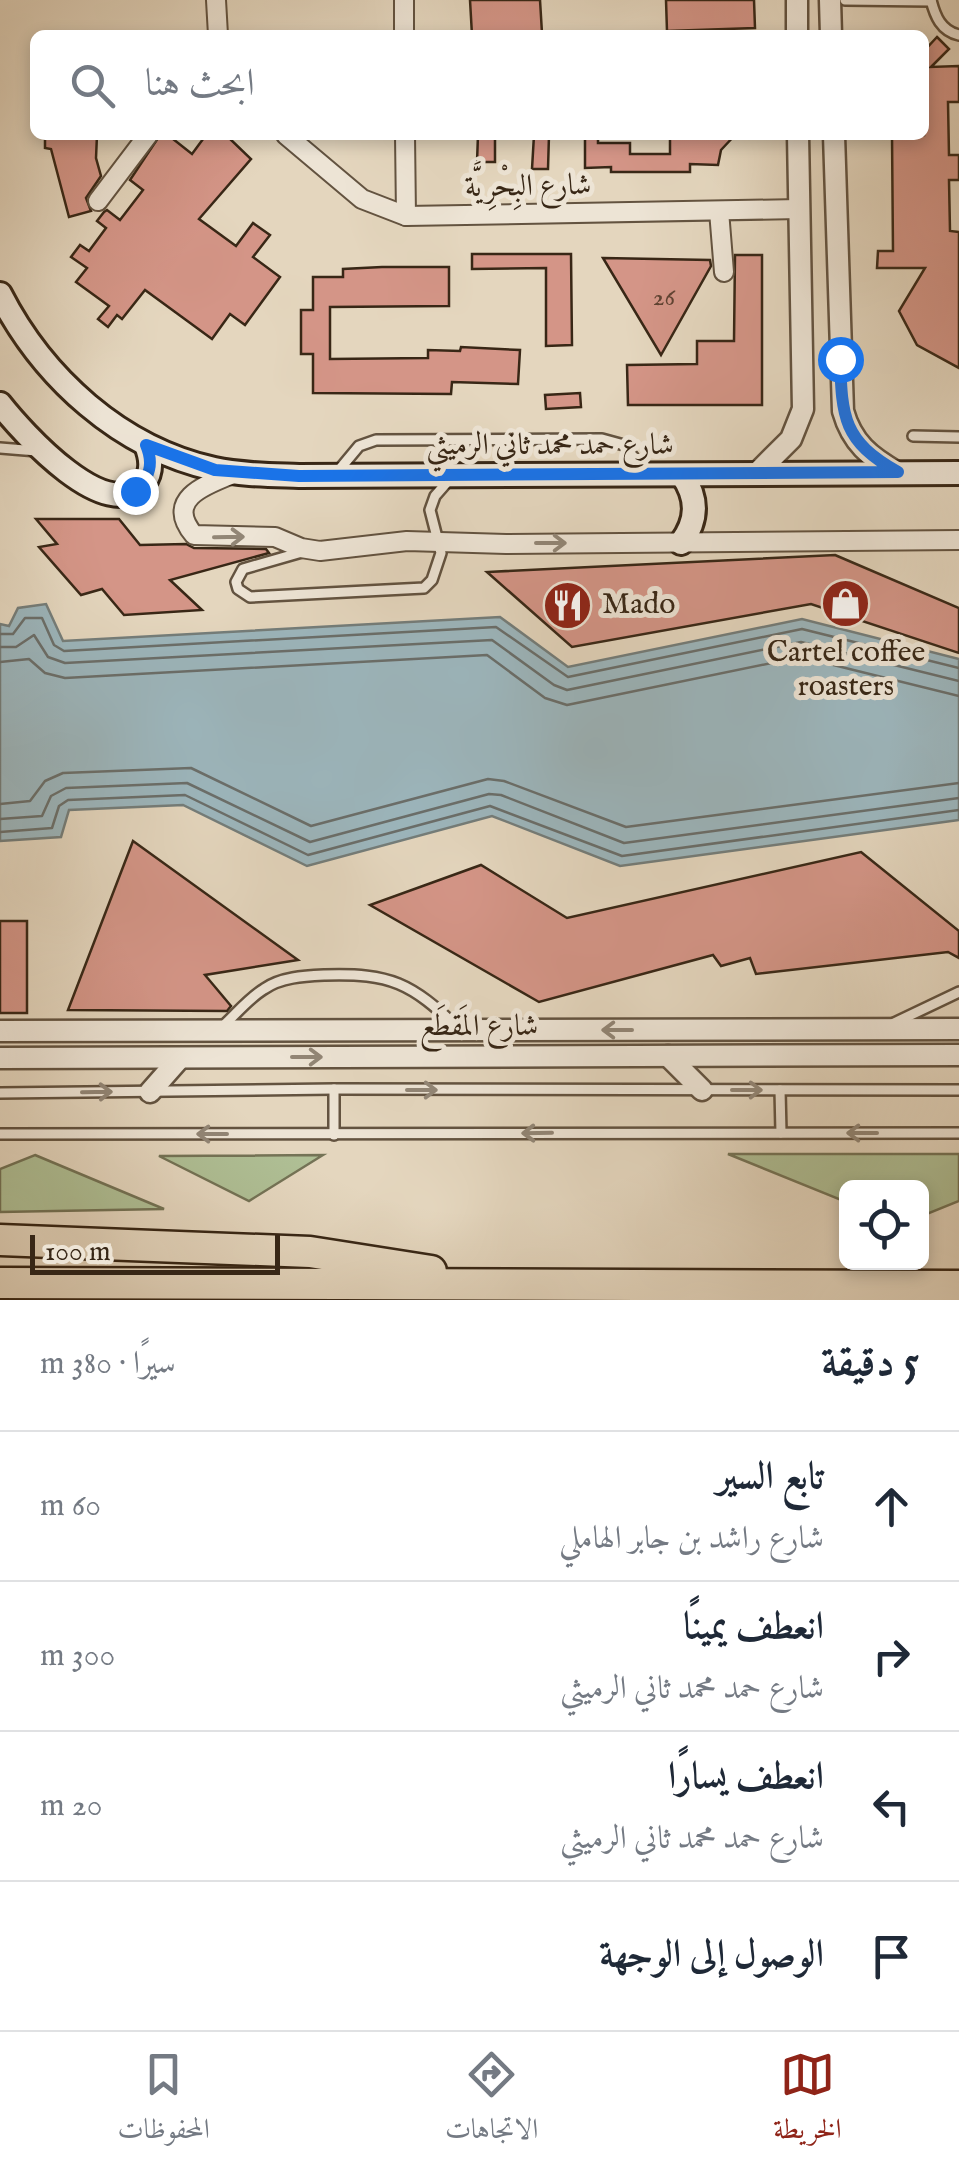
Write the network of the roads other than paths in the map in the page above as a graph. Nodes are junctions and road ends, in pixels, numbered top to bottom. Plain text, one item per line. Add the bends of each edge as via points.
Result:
1 (216, 0) edge
2 (404, 0) edge
3 (797, 0) edge
4 (830, 0) edge
5 (845, 0) edge
6 (931, 0) edge
7 (218, 30) edge
8 (404, 30) edge
9 (797, 30) edge
10 (831, 30) edge
11 (959, 35) edge
12 (144, 140) edge
13 (292, 140) edge
14 (405, 140) edge
15 (798, 140) edge
16 (834, 140) edge
17 (98, 202) dead end
18 (799, 209) junction
19 (720, 210) junction
20 (406, 216) junction
21 (724, 272) dead end
22 (0, 294) edge
23 (0, 404) edge
24 (914, 436) dead end
25 (959, 436) edge
26 (146, 445) junction
27 (0, 448) edge
28 (44, 452) junction
29 (958, 469) edge
30 (238, 472) junction
31 (898, 472) junction
32 (755, 474) junction
33 (648, 475) junction
34 (682, 475) junction
35 (334, 476) junction
36 (452, 476) junction
37 (959, 540) edge
38 (440, 541) junction
39 (681, 542) junction
40 (310, 550) junction
41 (959, 992) edge
42 (880, 1029) junction
43 (959, 1029) edge
44 (460, 1030) junction
45 (657, 1030) junction
46 (0, 1031) edge
47 (218, 1031) junction
48 (959, 1055) edge
49 (663, 1056) junction
50 (0, 1058) edge
51 (180, 1058) junction
52 (334, 1090) junction
53 (702, 1090) junction
54 (780, 1090) junction
55 (959, 1090) edge
56 (150, 1092) junction
57 (0, 1093) edge
58 (959, 1133) edge
59 (0, 1134) edge
60 (782, 1134) junction
61 (334, 1135) junction
62 (0, 1240) edge
63 (0, 1282) edge
64 (472, 1284) junction
65 (959, 1286) edge

1 - 7 street
2 - 8 street
3 - 9 street
4 - 10 street
5 - 6 lane
6 - 11 lane via 936,18
12 - 17 street
13 - 20 street, شارع البِحْرِيَّة via 362,200
14 - 20 street
15 - 18 street
16 - 31 street via 843,411 862,449
18 - 19 street, شارع البِحْرِيَّة
18 - 32 street via 802,410 791,440
19 - 20 street, شارع البِحْرِيَّة
19 - 21 street
22 - 26 main road, شارع حمد محمد ثاني الرميثي via 61,382
23 - 28 main road
24 - 25 lane
26 - 28 main road via 148,476 125,495 89,485
26 - 30 main road, شارع حمد محمد ثاني الرميثي
27 - 28 lane
29 - 31 main road, شارع حمد محمد ثاني الرميثي
30 - 35 main road, شارع حمد محمد ثاني الرميثي
30 -> 40 street via 188,498 191,532 275,537
31 - 32 main road, شارع حمد محمد ثاني الرميثي
32 - 34 main road, شارع حمد محمد ثاني الرميثي
33 - 34 main road, شارع حمد محمد ثاني الرميثي
33 - 35 lane via 617,441 585,439 376,440 359,446
33 - 36 main road, شارع حمد محمد ثاني الرميثي
34 - 39 main road via 694,514
35 - 36 main road, شارع حمد محمد ثاني الرميثي
36 - 38 lane via 430,510
37 - 39 street
38 -> 39 street
38 - 40 street
38 - 40 lane via 432,580 419,590 250,597 238,589 244,569
41 - 42 lane
42 - 43 street, شارع المَقطَع
42 - 45 street, شارع المَقطَع
45 -> 44 street, شارع المَقطَع
44 - 47 street, شارع المَقطَع
44 - 47 lane via 426,997 384,977 356,974 273,984
45 - 49 street
46 - 47 street, شارع المَقطَع
48 - 49 street, شارع المَقطَع
51 -> 49 street, شارع المَقطَع
49 - 53 street
50 - 51 street, شارع المَقطَع
51 - 56 street
52 -> 53 lane
52 - 56 lane
52 - 61 lane
53 -> 54 lane
54 - 55 lane
54 - 60 lane
57 -> 56 lane
58 -> 60 lane
61 -> 59 lane
60 -> 61 lane
62 - 64 highway via 310,1252 399,1263
63 - 64 highway
64 - 65 highway

